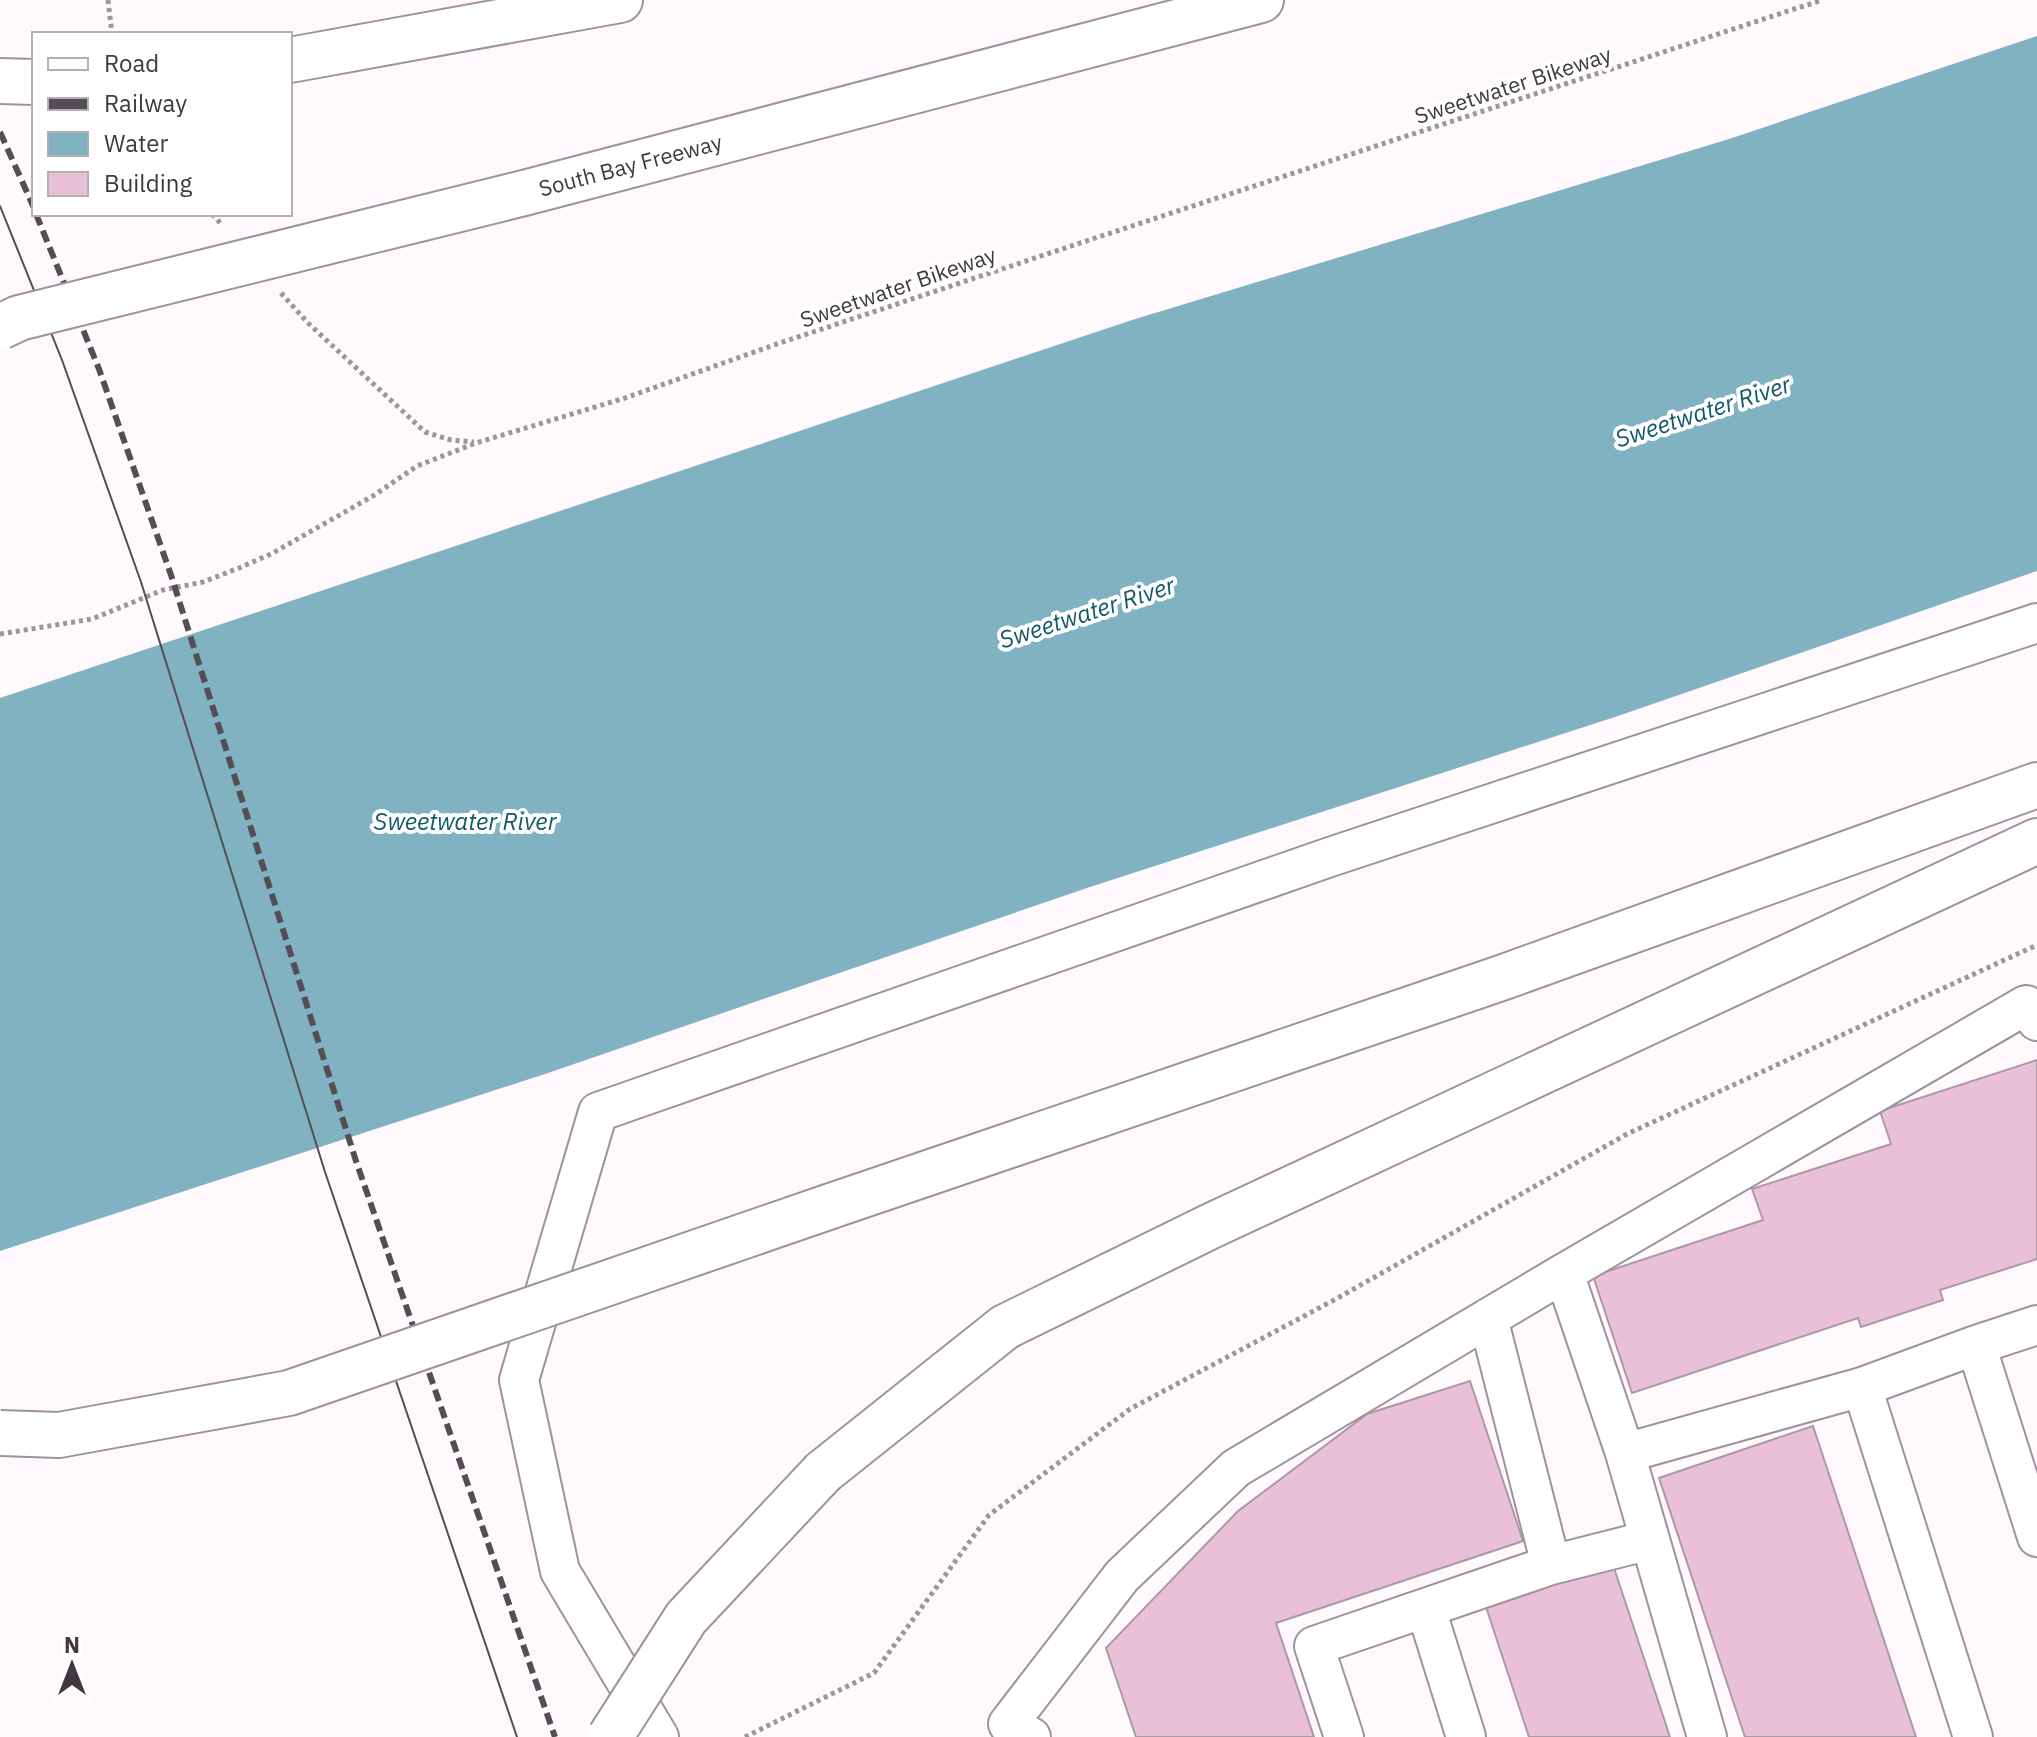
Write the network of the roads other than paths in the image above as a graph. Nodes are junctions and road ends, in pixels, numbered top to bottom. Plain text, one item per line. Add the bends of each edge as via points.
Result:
1 (620, 0) edge
2 (1261, 0) edge
3 (292, 60) edge
4 (0, 81) edge
5 (32, 82) edge
6 (0, 327) edge
7 (2037, 623) edge
8 (2037, 785) edge
9 (2037, 841) edge
10 (2037, 1021) edge
11 (1564, 1273) junction
12 (1488, 1318) junction
13 (2037, 1325) edge
14 (1976, 1345) junction
15 (1862, 1387) junction
16 (0, 1433) edge
17 (1625, 1453) junction
18 (2037, 1537) edge
19 (1650, 1540) junction
20 (1551, 1565) junction
21 (1426, 1609) junction
22 (610, 1737) edge
23 (659, 1737) edge
24 (1031, 1737) edge
25 (1344, 1737) edge
26 (1466, 1737) edge
27 (1707, 1737) edge
28 (1973, 1737) edge

1 - 3 highway
2 - 6 highway, South Bay Freeway, bridge
4 - 5 highway
7 - 23 lane via 1330,857 598,1112 519,1380 560,1571
8 - 16 highway, bridge via 1501,978 289,1393 59,1435
9 - 22 highway, bridge via 1227,1218 1005,1327 823,1472 686,1618
10 - 11 lane via 2026,1005
11 - 12 lane
11 - 17 lane
12 - 20 lane
12 - 24 lane via 1236,1468 1122,1576 1008,1724
13 - 14 lane
14 - 15 lane
14 - 18 lane
15 - 17 lane
15 - 28 lane
17 - 19 lane
19 - 20 lane
19 - 27 lane
20 - 21 lane
21 - 25 lane via 1314,1646
21 - 26 lane

